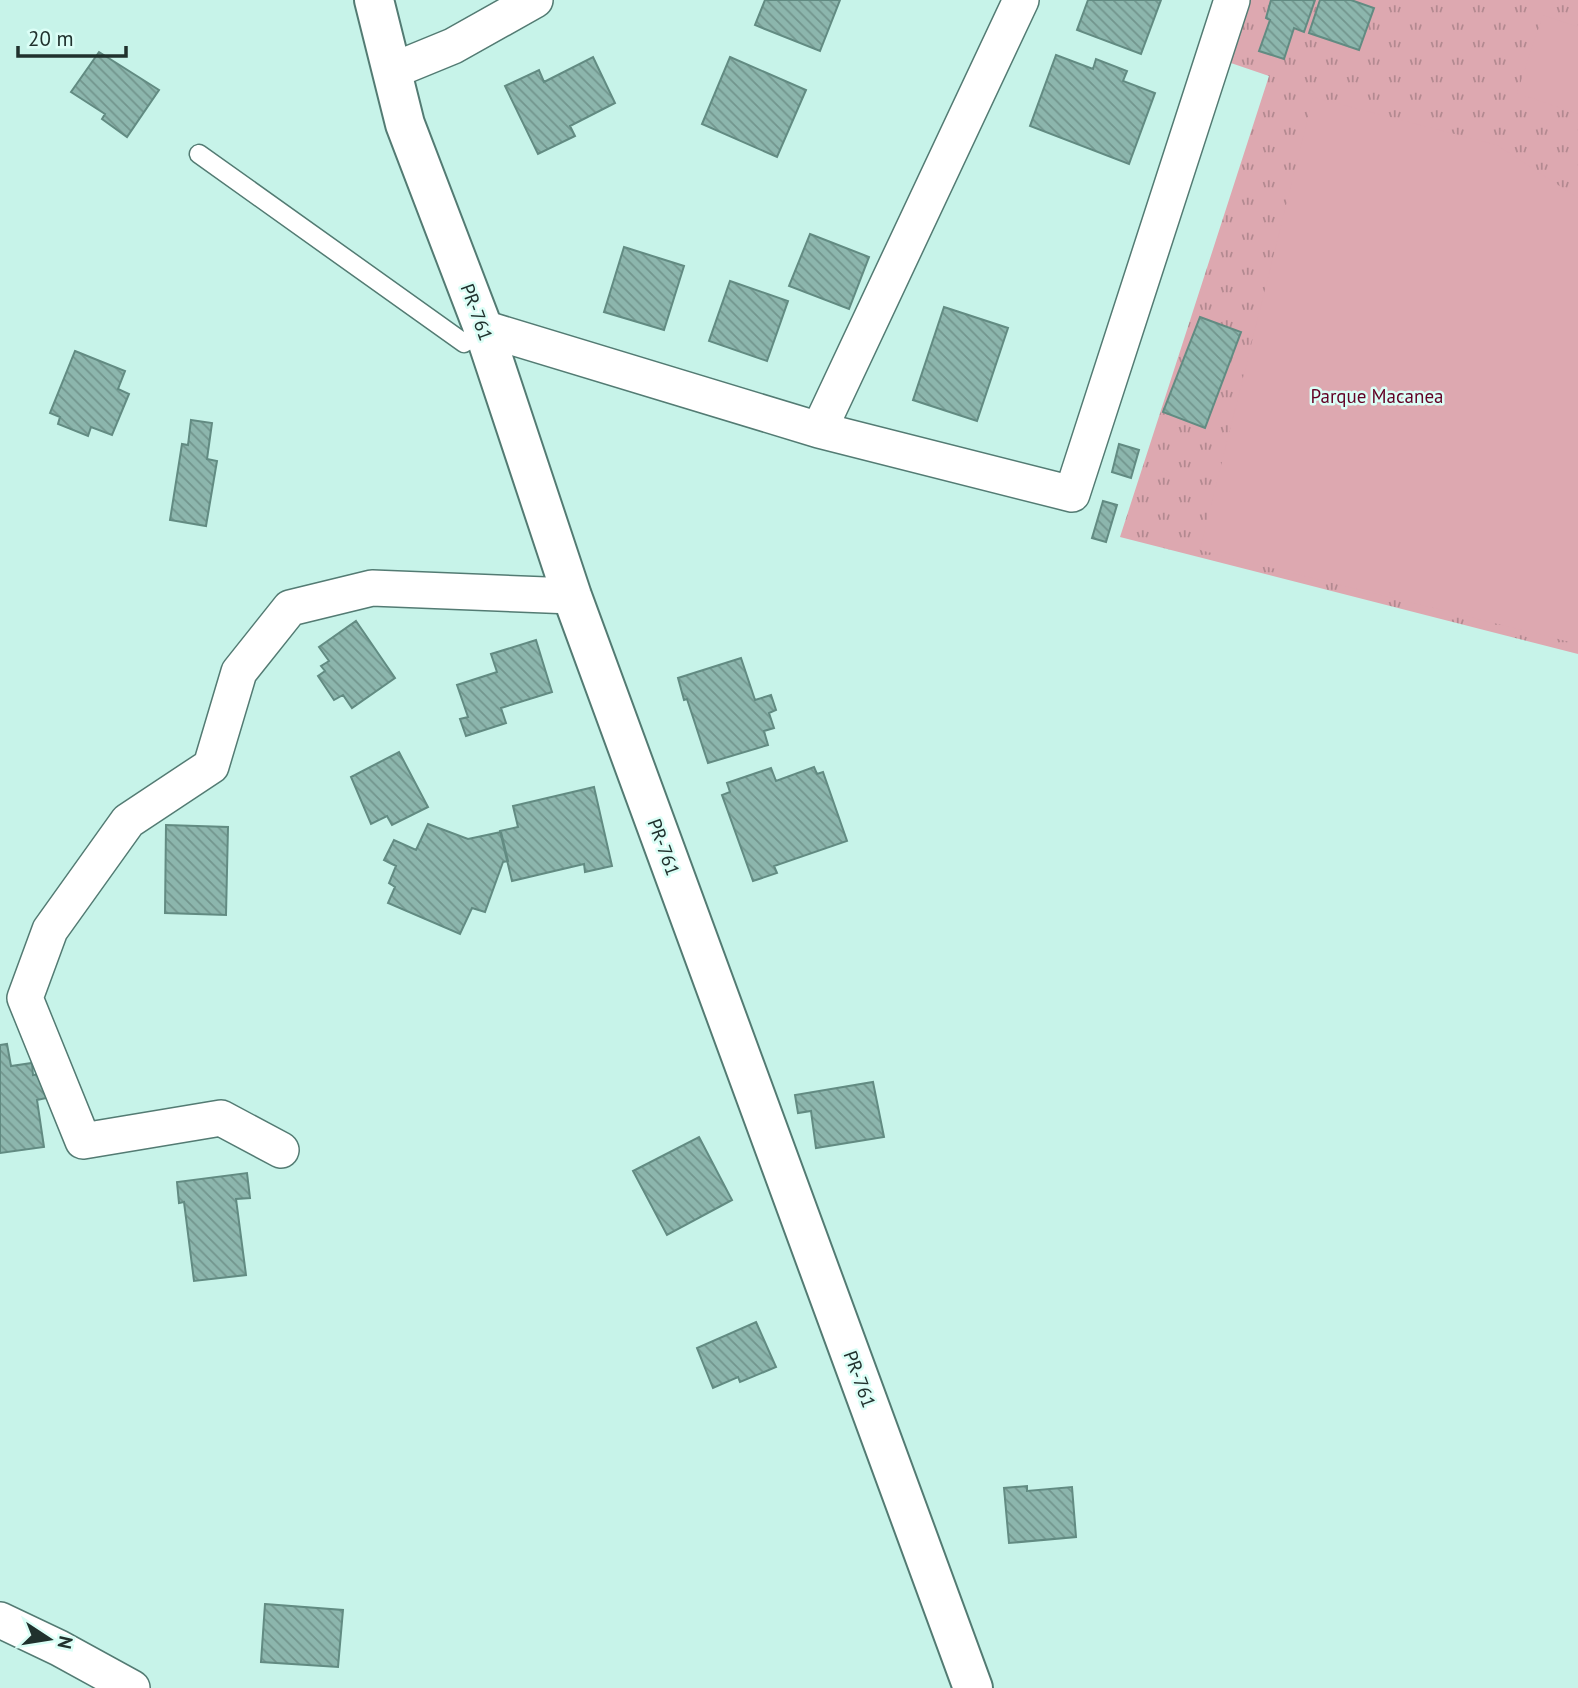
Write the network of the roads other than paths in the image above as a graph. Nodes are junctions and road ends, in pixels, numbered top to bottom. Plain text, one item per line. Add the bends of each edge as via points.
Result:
1 (374, 0) edge
2 (535, 0) edge
3 (1021, 0) edge
4 (1232, 0) edge
5 (392, 71) junction
6 (199, 154) dead end
7 (483, 328) junction
8 (819, 430) junction
9 (572, 596) junction
10 (281, 1150) dead end
11 (0, 1620) edge
12 (132, 1688) edge
13 (973, 1688) edge

1 - 5 street, PR-761 / PR-761
2 - 5 street via 453,46
3 - 8 street
4 - 8 street via 1072,494
5 - 7 street, PR-761 / PR-761 via 405,124
6 - 7 lane via 464,344
7 - 8 street
7 - 9 street, PR-761 / PR-761
9 - 10 street via 372,588 290,608 239,672 211,766 128,821 50,930 25,998 83,1141 221,1118
9 - 13 street, PR-761 / PR-761
11 - 12 street

